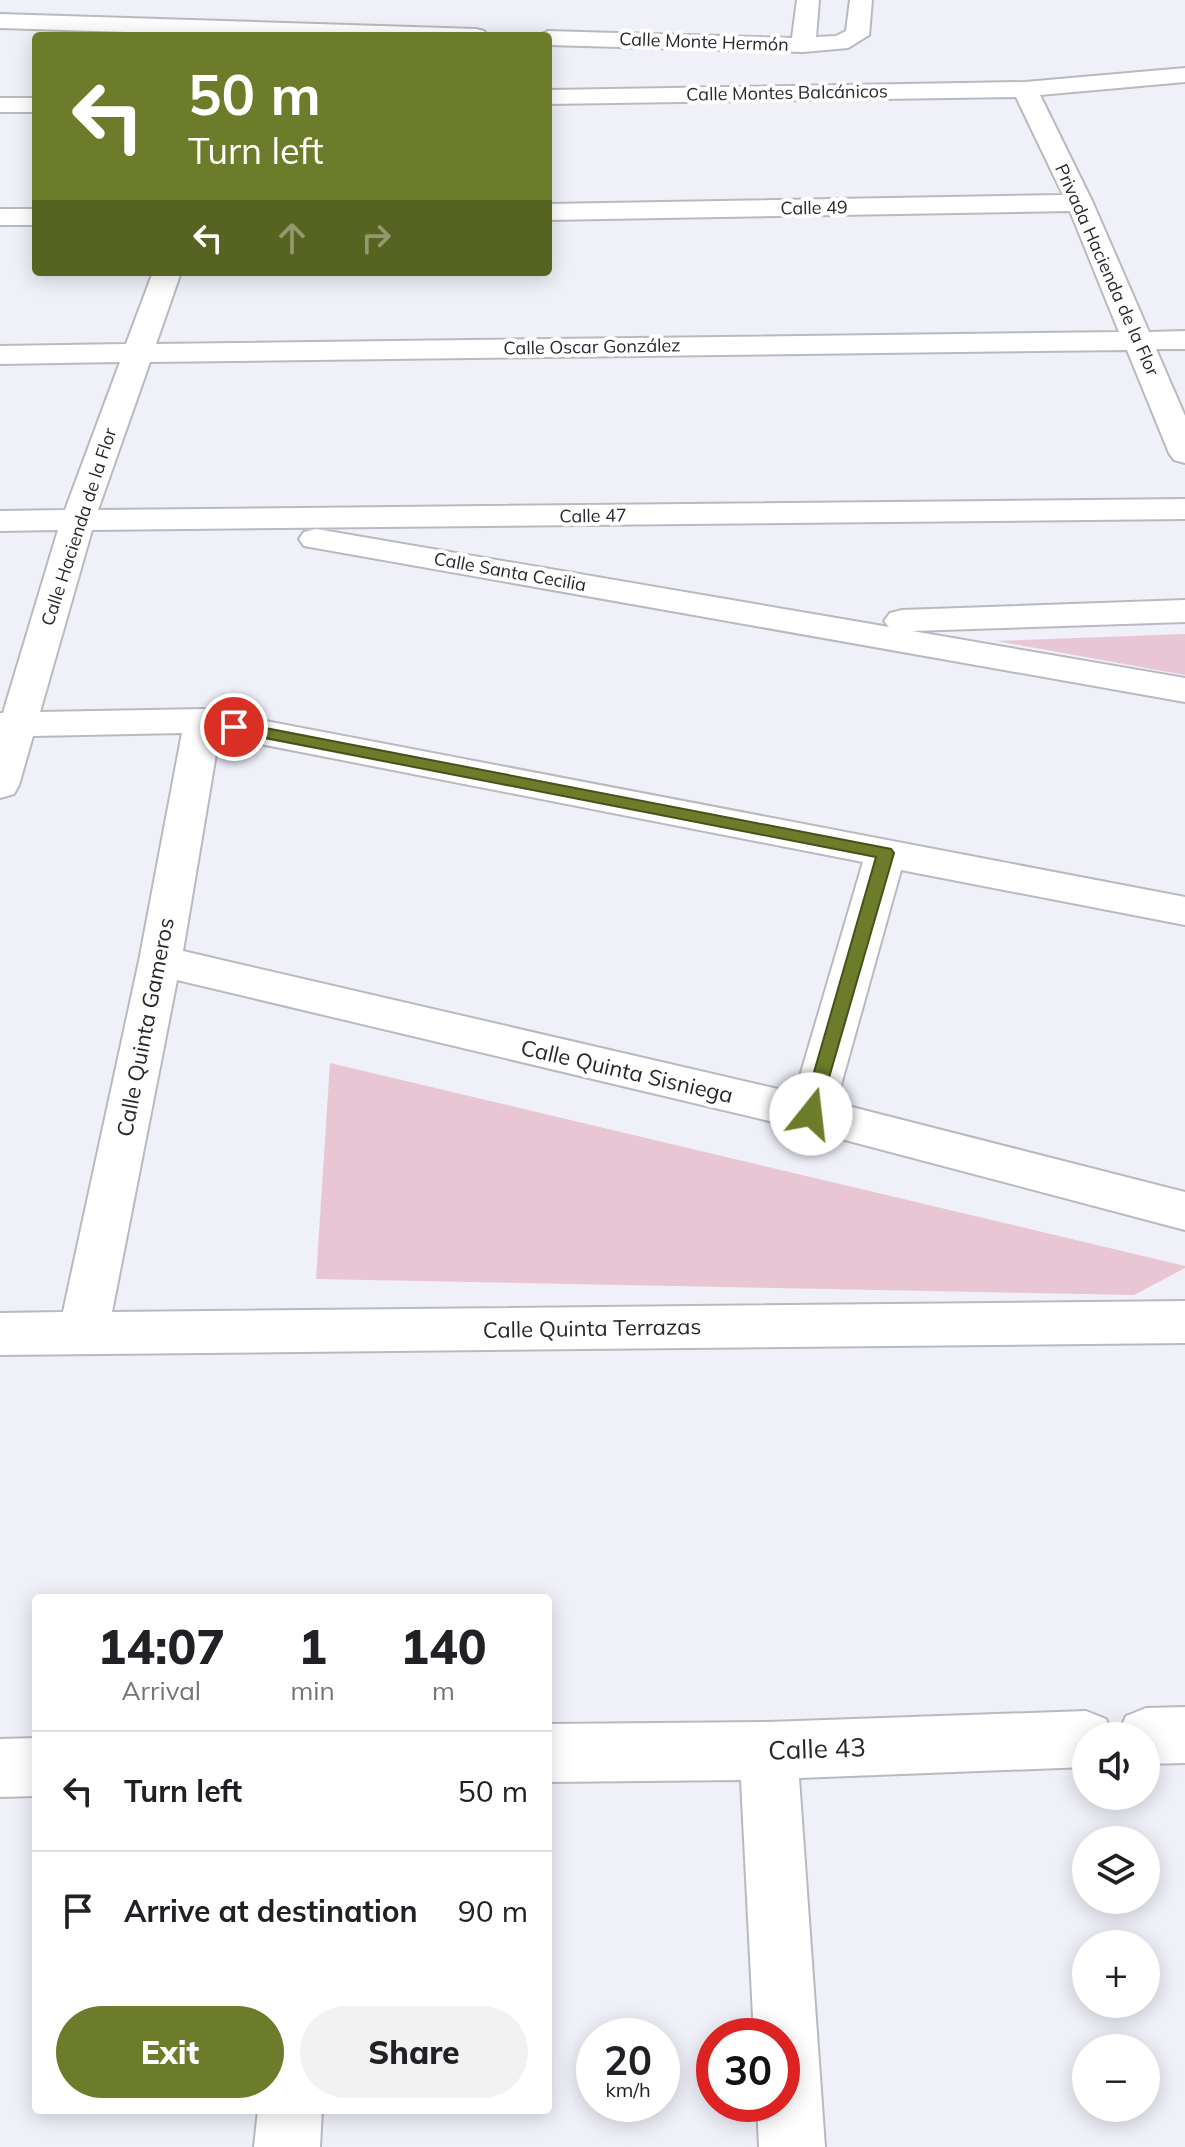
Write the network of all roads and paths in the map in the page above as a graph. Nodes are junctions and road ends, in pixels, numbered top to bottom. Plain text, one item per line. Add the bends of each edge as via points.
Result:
1 (808, 0) edge
2 (861, 0) edge
3 (414, 11) dead end
4 (0, 21) edge
5 (341, 32) edge
6 (404, 32) edge
7 (552, 38) edge
8 (803, 45) junction
9 (1185, 75) edge
10 (1025, 89) junction
11 (552, 97) edge
12 (0, 105) edge
13 (32, 105) edge
14 (1080, 203) junction
15 (552, 212) edge
16 (0, 217) edge
17 (32, 217) edge
18 (166, 276) edge
19 (1185, 340) edge
20 (1140, 341) junction
21 (138, 353) junction
22 (0, 355) edge
23 (1185, 453) edge
24 (1185, 509) edge
25 (78, 520) junction
26 (205, 520) junction
27 (0, 521) edge
28 (1185, 611) edge
29 (815, 624) junction
30 (1185, 690) edge
31 (203, 721) junction
32 (8, 725) edge
33 (0, 785) edge
34 (886, 853) junction
35 (1185, 911) edge
36 (160, 961) junction
37 (811, 1114) junction
38 (1185, 1211) edge
39 (1185, 1322) edge
40 (83, 1332) junction
41 (0, 1334) edge
42 (1185, 1735) edge
43 (1160, 1736) edge
44 (1072, 1740) edge
45 (768, 1751) junction
46 (552, 1753) edge
47 (32, 1767) edge
48 (0, 1768) edge
49 (290, 2114) edge
50 (287, 2147) edge
51 (792, 2147) edge

1 - 8 street
2 - 8 street, Calle Monte Hermón via 857,35 840,43
3 - 6 street
4 - 5 street
7 - 8 street, Calle Monte Hermón
9 - 10 street, Calle Montes Balcánicos
10 - 11 street, Calle Montes Balcánicos
10 - 14 street, Privada Hacienda de la Flor
12 - 13 street
14 - 15 street, Calle 49
14 - 20 street, Privada Hacienda de la Flor
16 - 17 street
18 - 21 street, Calle Hacienda de la Flor
19 - 20 street, Calle Oscar González
20 - 21 street, Calle Oscar González
20 - 23 street, Privada Hacienda de la Flor
21 - 22 street, Calle Oscar González
21 - 25 street, Calle Hacienda de la Flor
24 - 26 street, Calle 47
25 - 26 street, Calle 47
25 - 27 street, Calle 47
25 - 32 street, Calle Hacienda de la Flor
26 - 29 street, Calle Santa Cecilia
28 - 29 street, Calle Santa Cecilia
29 - 30 street, Calle Santa Cecilia
31 - 32 street
31 - 34 street
31 - 36 street, Calle Quinta Gameros
32 - 33 street, Calle Hacienda de la Flor
34 - 35 street
34 - 37 street
36 - 37 street, Calle Quinta Sisniega
36 - 40 street, Calle Quinta Gameros
37 - 38 street, Calle Quinta Sisniega
39 - 40 street, Calle Quinta Terrazas
40 - 41 street, Calle Quinta Terrazas
42 - 43 street
44 - 45 street, Calle 43
45 - 46 street, Calle 43
45 - 51 street
47 - 48 street
49 - 50 street

